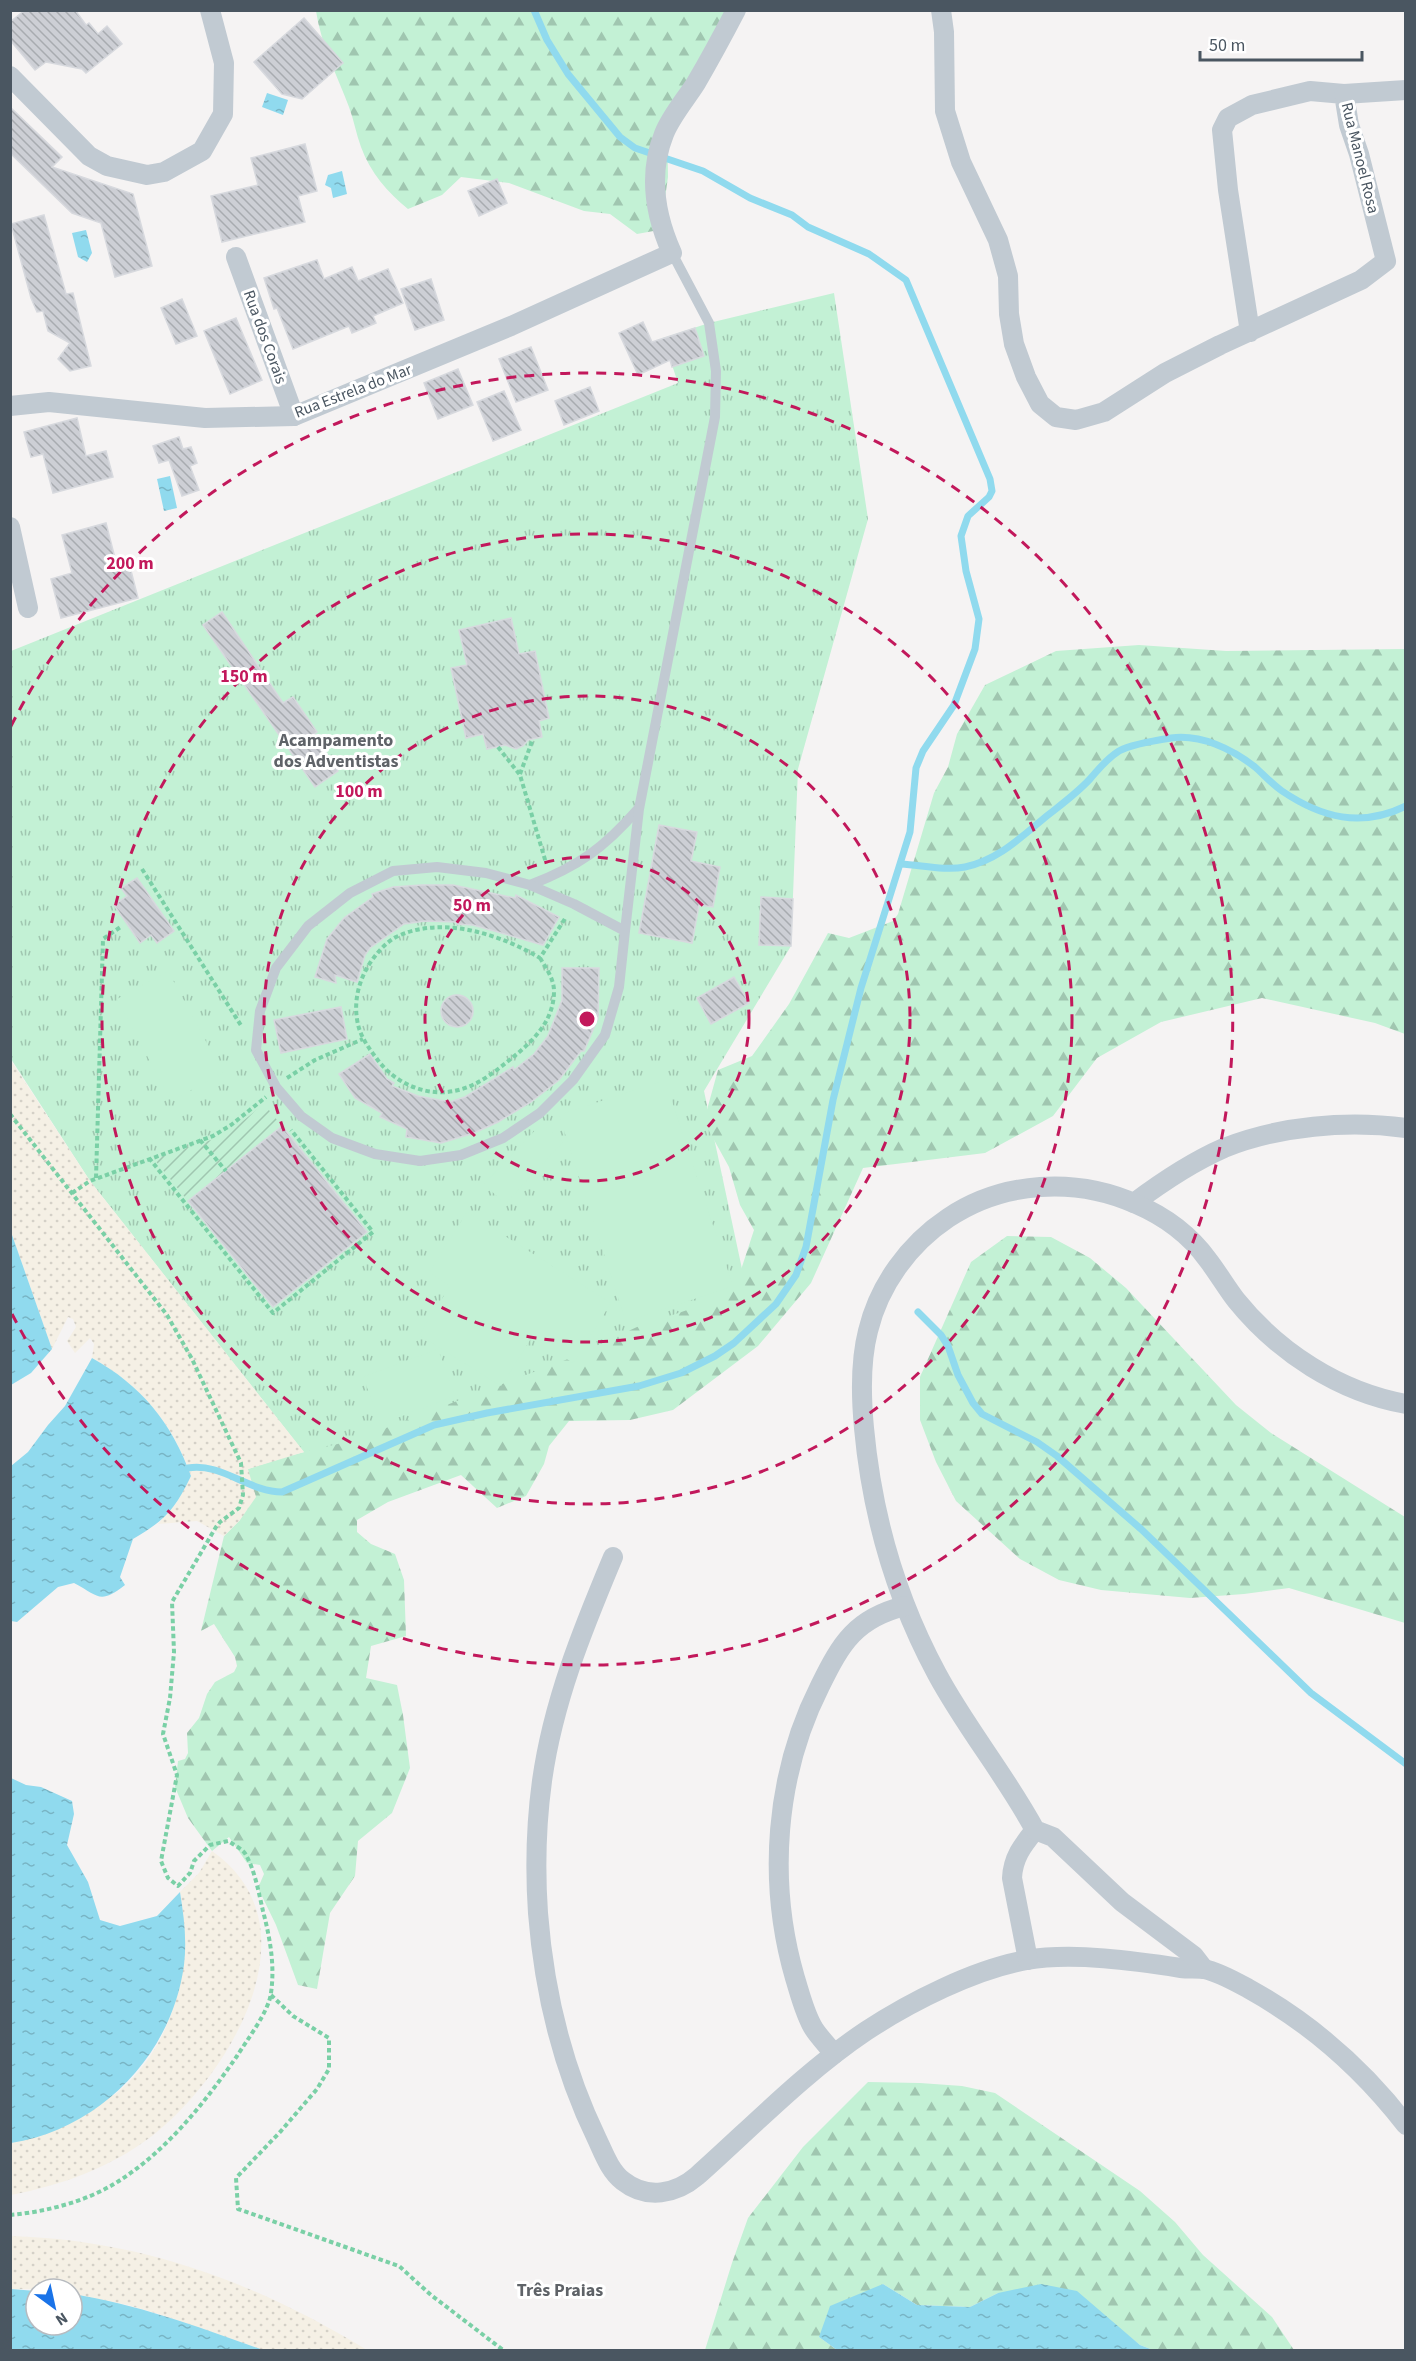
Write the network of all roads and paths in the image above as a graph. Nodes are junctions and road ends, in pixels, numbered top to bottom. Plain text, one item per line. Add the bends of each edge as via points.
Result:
1 (210, 10) edge
2 (736, 10) edge
3 (941, 10) edge
4 (10, 76) edge
5 (1406, 90) edge
6 (1344, 94) junction
7 (672, 254) junction
8 (236, 257) dead end
9 (1250, 332) junction
10 (10, 406) edge
11 (294, 416) junction
12 (10, 527) edge
13 (28, 608) dead end
14 (533, 739) dead end
15 (498, 747) dead end
16 (520, 775) junction
17 (639, 809) junction
18 (142, 869) dead end
19 (550, 877) junction
20 (530, 885) junction
21 (574, 904) junction
22 (122, 926) dead end
23 (625, 931) junction
24 (540, 958) junction
25 (363, 1039) junction
26 (256, 1050) junction
27 (276, 1087) junction
28 (265, 1098) junction
29 (272, 1107) dead end
30 (10, 1114) edge
31 (286, 1124) dead end
32 (1406, 1128) edge
33 (200, 1140) junction
34 (149, 1158) junction
35 (226, 1171) dead end
36 (96, 1178) junction
37 (72, 1193) junction
38 (1134, 1203) junction
39 (1406, 1404) edge
40 (613, 1557) dead end
41 (905, 1606) junction
42 (1035, 1830) junction
43 (1028, 1960) junction
44 (1204, 1969) junction
45 (271, 1995) junction
46 (834, 2054) junction
47 (1406, 2125) edge
48 (10, 2215) edge
49 (503, 2350) edge

1 - 4 street via 224,63 223,114 202,151 164,172 147,175 107,166 89,156
2 - 7 street via 665,132 655,166 656,200
3 - 9 street, Rua Manoel Rosa via 945,111 961,162 998,240 1008,276 1014,344 1040,404 1056,417 1076,420 1104,412 1165,373
5 - 6 street
6 - 9 street, Rua Manoel Rosa via 1386,261 1361,280
6 - 9 street, Rua Manoel Rosa via 1310,92 1252,105 1228,118 1222,130
7 - 11 street, Rua Estrela do Mar via 512,326
7 - 17 lane via 709,323 716,371 715,417
8 - 11 street, Rua dos Corais
10 - 11 street, Rua Estrela do Mar via 49,402 204,418
12 - 13 street
14 - 16 path
15 - 16 path
16 - 19 path
17 - 19 lane via 591,856
17 - 23 lane
18 - 26 path
19 - 20 lane
20 - 21 lane
20 - 26 lane via 486,873 437,867 393,871 350,893 308,926 276,968 260,1011
21 - 23 lane
21 - 24 path
22 - 36 path via 103,939
23 - 27 lane via 618,987 605,1035 573,1080 540,1113 503,1138 461,1155 420,1161 375,1154 332,1137 301,1116
24 - 25 path via 521,947 475,932 434,928 395,938 379,950 358,988 355,1007
24 - 25 path via 554,990 545,1025 531,1043 480,1081 461,1090 438,1092 399,1082
25 - 27 path via 315,1059
26 - 27 lane
27 - 28 path
28 - 29 path
28 - 33 path via 231,1125
30 - 37 path
31 - 34 path via 373,1232 273,1313
32 - 38 street via 1331,1126 1259,1137 1187,1167
33 - 34 path
33 - 35 path
34 - 36 path
36 - 37 path
37 - 45 path via 167,1315 241,1463 243,1495 239,1508 220,1522 172,1602 174,1652 163,1734 177,1775 161,1861 168,1878 178,1886 210,1845 228,1841 245,1853 271,1945
38 - 39 street via 1181,1231 1208,1259 1253,1320 1297,1358 1347,1386
38 - 41 street via 1064,1186 992,1196 931,1231 886,1285 864,1351 863,1414 877,1513
40 - 46 street via 560,1694 550,1737 536,1868 542,1955 560,2039 588,2121 622,2181 646,2192 668,2192 689,2183
41 - 42 street via 939,1677
41 - 46 street via 864,1623 835,1655 802,1727 785,1790 779,1854 783,1925 813,2027
42 - 43 street via 1012,1866
42 - 44 street via 1053,1837 1122,1902 1194,1956
43 - 44 street via 1110,1959
43 - 46 street via 939,1990 867,2030
44 - 47 street via 1247,1988 1303,2022 1360,2070
45 - 48 path via 224,2076 156,2153 114,2184 67,2204
45 - 49 path via 293,2016 329,2038 329,2069 288,2123 236,2178 238,2209 399,2266

